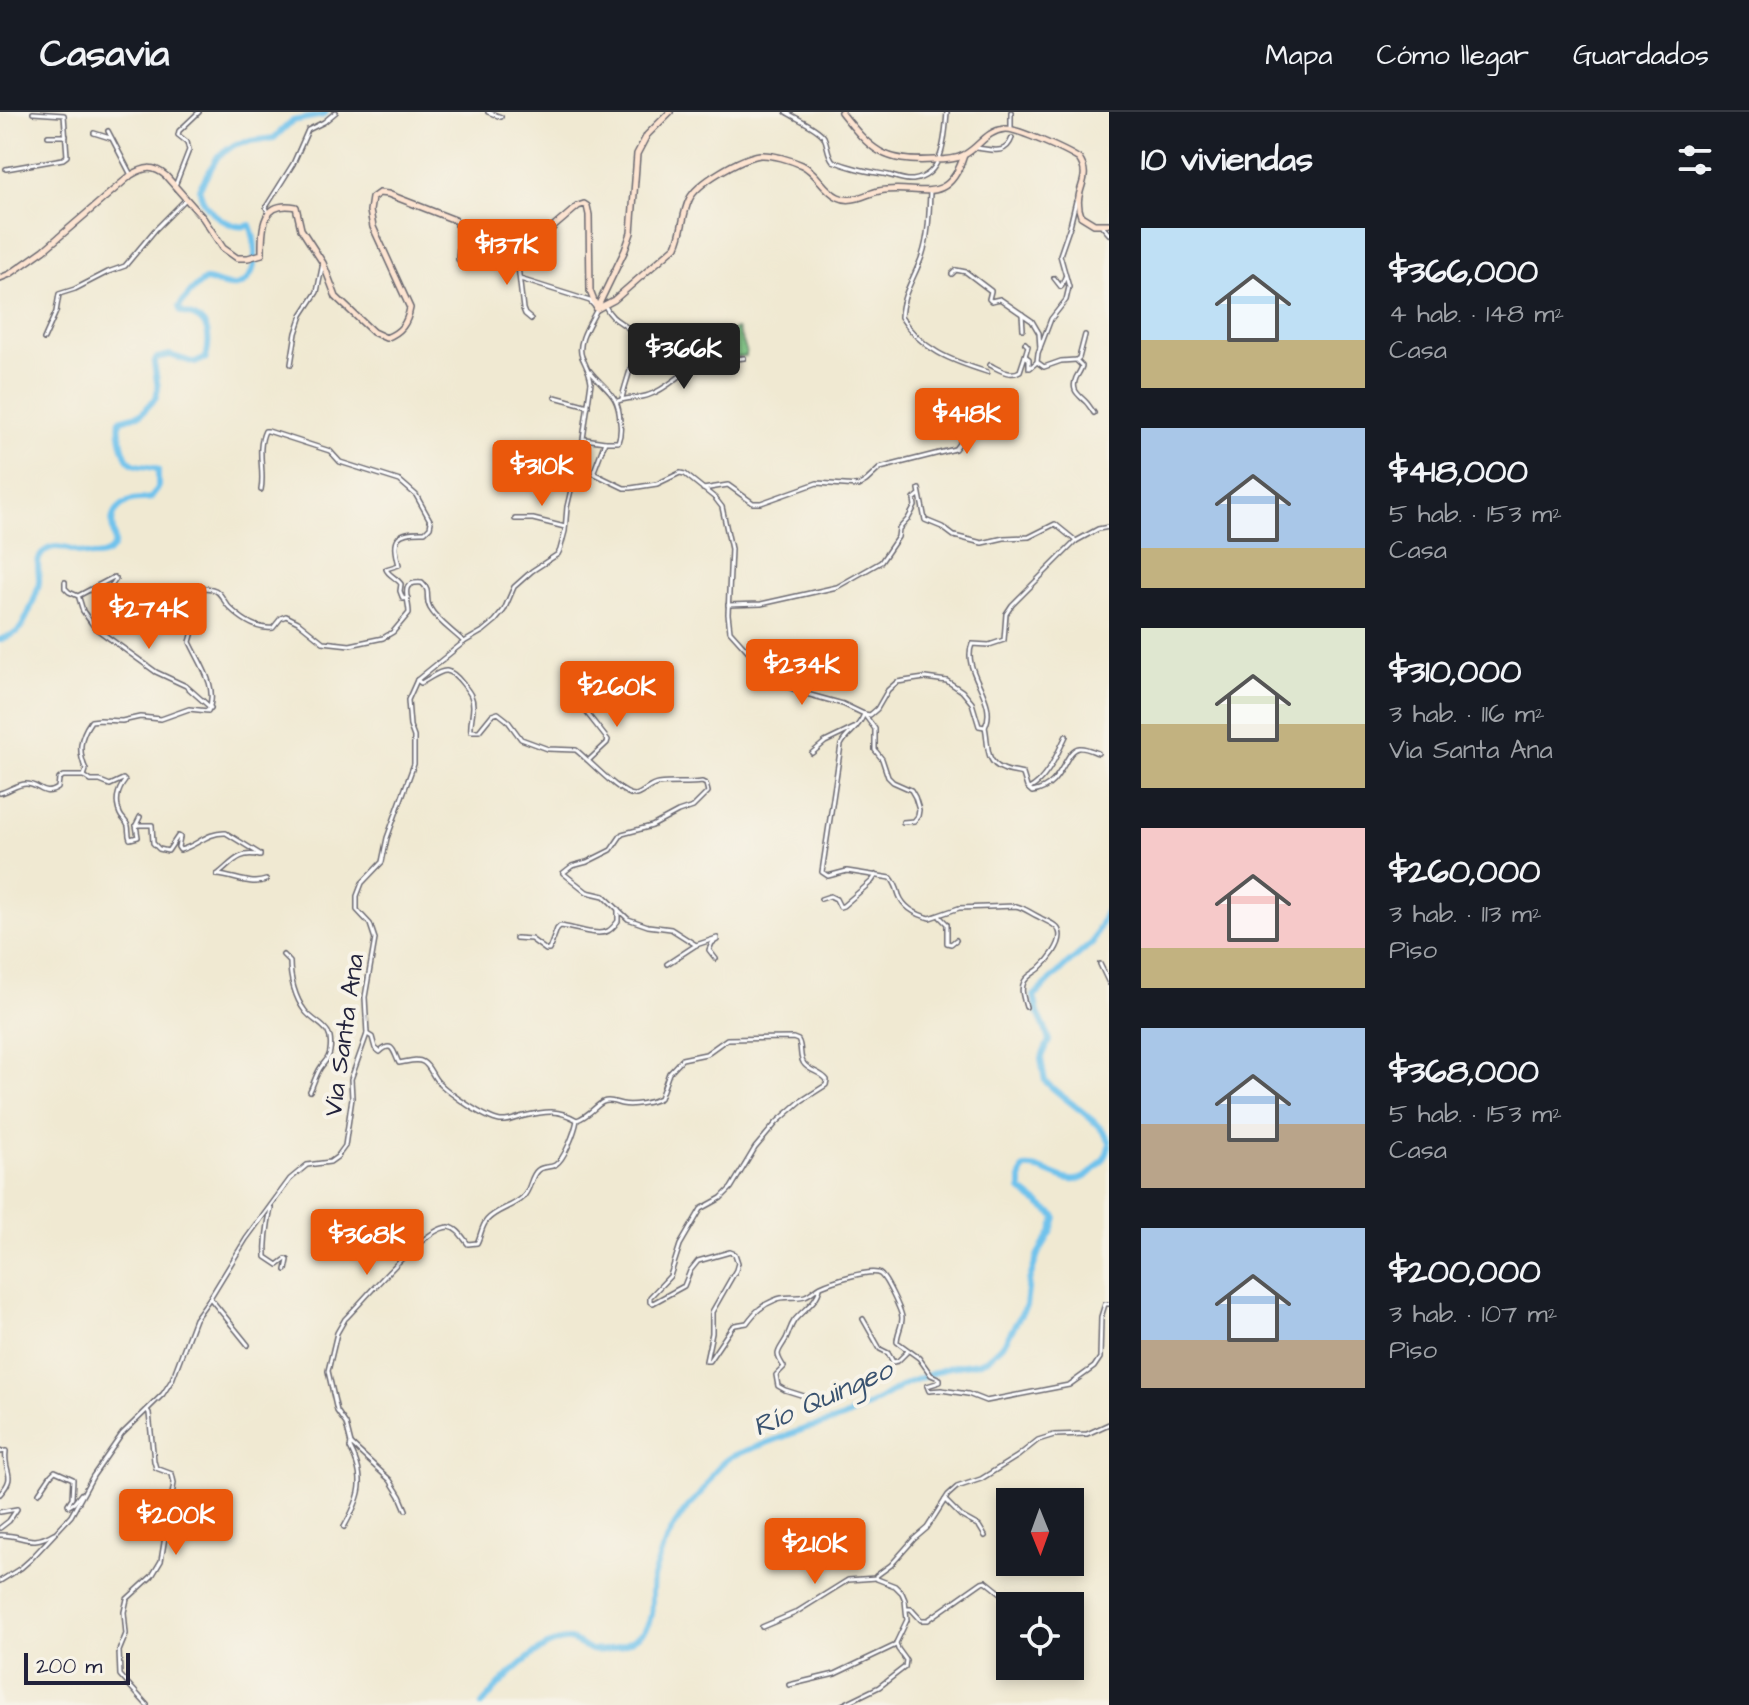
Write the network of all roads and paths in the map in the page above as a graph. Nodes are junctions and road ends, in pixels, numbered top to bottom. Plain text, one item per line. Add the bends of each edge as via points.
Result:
1 (199, 112) edge
2 (336, 112) edge
3 (488, 112) edge
4 (670, 112) edge
5 (786, 112) edge
6 (841, 112) edge
7 (947, 112) edge
8 (1011, 112) edge
9 (33, 113) edge
10 (501, 117) dead end
11 (1011, 129) junction
12 (108, 131) dead end
13 (94, 133) dead end
14 (48, 136) dead end
15 (66, 136) junction
16 (1012, 138) dead end
17 (114, 140) junction
18 (973, 147) junction
19 (964, 155) junction
20 (938, 160) junction
21 (6, 169) dead end
22 (131, 175) junction
23 (175, 186) junction
24 (930, 192) junction
25 (1077, 198) junction
26 (186, 199) junction
27 (268, 212) junction
28 (1106, 225) edge
29 (1109, 234) edge
30 (532, 247) junction
31 (323, 263) junction
32 (952, 274) dead end
33 (1066, 274) junction
34 (0, 278) edge
35 (1054, 278) dead end
36 (520, 279) junction
37 (605, 306) junction
38 (597, 309) junction
39 (1022, 314) junction
40 (531, 319) dead end
41 (1023, 329) dead end
42 (1085, 335) dead end
43 (44, 339) dead end
44 (1025, 343) dead end
45 (1040, 348) junction
46 (1025, 356) junction
47 (744, 358) dead end
48 (1076, 360) junction
49 (1037, 362) junction
50 (291, 364) dead end
51 (990, 365) dead end
52 (588, 368) junction
53 (987, 372) dead end
54 (555, 397) dead end
55 (622, 399) junction
56 (617, 401) junction
57 (588, 406) junction
58 (1094, 413) dead end
59 (966, 431) dead end
60 (583, 439) junction
61 (605, 442) junction
62 (554, 472) dead end
63 (552, 489) dead end
64 (703, 489) junction
65 (919, 489) dead end
66 (261, 490) dead end
67 (919, 495) junction
68 (515, 519) dead end
69 (565, 527) junction
70 (1109, 527) edge
71 (1076, 541) junction
72 (65, 582) dead end
73 (78, 596) junction
74 (408, 598) junction
75 (728, 605) junction
76 (119, 617) junction
77 (136, 617) dead end
78 (177, 631) dead end
79 (464, 642) junction
80 (417, 680) junction
81 (574, 706) dead end
82 (211, 708) junction
83 (864, 714) junction
84 (985, 727) junction
85 (858, 728) junction
86 (1066, 736) dead end
87 (812, 753) dead end
88 (1098, 753) dead end
89 (589, 760) junction
90 (84, 776) junction
91 (1029, 789) junction
92 (0, 793) edge
93 (140, 817) dead end
94 (903, 822) dead end
95 (136, 825) junction
96 (876, 875) junction
97 (266, 880) dead end
98 (821, 899) dead end
99 (618, 909) junction
100 (936, 916) junction
101 (516, 938) dead end
102 (956, 940) dead end
103 (696, 945) junction
104 (283, 955) dead end
105 (716, 959) dead end
106 (667, 964) dead end
107 (1100, 964) dead end
108 (1109, 983) edge
109 (1026, 1007) dead end
110 (367, 1034) junction
111 (310, 1091) dead end
112 (577, 1120) junction
113 (272, 1203) junction
114 (286, 1270) dead end
115 (820, 1287) junction
116 (210, 1298) junction
117 (1109, 1304) edge
118 (863, 1319) dead end
119 (248, 1345) dead end
120 (908, 1351) junction
121 (804, 1396) dead end
122 (147, 1410) junction
123 (1109, 1424) edge
124 (351, 1444) junction
125 (0, 1452) edge
126 (86, 1488) junction
127 (39, 1493) dead end
128 (0, 1494) edge
129 (945, 1500) junction
130 (406, 1510) dead end
131 (0, 1512) edge
132 (344, 1527) dead end
133 (0, 1528) edge
134 (57, 1531) junction
135 (0, 1535) edge
136 (985, 1536) dead end
137 (876, 1578) junction
138 (0, 1581) edge
139 (1000, 1592) edge
140 (907, 1609) junction
141 (762, 1627) dead end
142 (896, 1645) junction
143 (789, 1685) dead end
144 (147, 1705) edge
145 (842, 1705) edge

1 - 23 street via 179,131 189,150
2 - 27 street via 308,130
3 - 10 street
4 - 38 street via 637,154 631,233
5 - 20 street via 820,132 829,158 851,168 914,180
6 - 20 street via 886,156
7 - 20 street
8 - 11 street
9 - 15 street via 64,115
11 - 18 street via 992,132
11 - 25 street via 1079,159 1085,173
12 - 17 street
13 - 17 street
14 - 15 street
15 - 21 street via 63,159
16 - 18 street via 1003,150
17 - 22 street
18 - 19 street
19 - 20 street
19 - 24 street via 952,179
22 - 23 street via 155,168
22 - 34 street via 44,250
23 - 26 street
24 - 37 street via 883,190 844,199 805,167 761,155 748,159 698,188 689,199 676,246
24 - 53 street via 925,244 901,317 936,353
25 - 28 street via 1081,216
25 - 33 street via 1060,255
26 - 27 street via 223,248 237,258 262,254
26 - 43 street via 125,266 59,294
27 - 31 street via 296,207 301,229
28 - 29 street
30 - 31 street via 522,254 466,263 459,259 455,220 379,193 372,198 373,227 410,308 397,334 386,338 336,297
30 - 36 street via 518,262
30 - 38 street via 578,206 587,206 590,291
31 - 50 street via 317,292 300,320
32 - 39 street via 966,272 991,291 991,301 1000,299
33 - 35 street via 1061,287
33 - 45 street via 1066,300 1051,319
36 - 38 street via 590,301
36 - 40 street via 523,309
37 - 38 street
37 - 55 street via 635,338
38 - 52 street via 581,351
39 - 41 street
39 - 45 street via 1036,327
42 - 48 street
44 - 46 street
45 - 49 street
46 - 49 street via 1029,368
46 - 51 street via 1018,373
47 - 55 street via 699,366 652,394
48 - 49 street via 1044,367
48 - 58 street via 1082,370 1075,380 1076,394
52 - 56 street
52 - 57 street
54 - 57 street
55 - 56 street
56 - 61 street via 619,439
57 - 60 street
59 - 64 street via 955,449 880,468 858,486 817,483 761,503 728,485
60 - 61 street
60 - 69 street
61 - 64 street via 594,471 613,484 657,484 680,473
62 - 63 street
64 - 75 street via 719,503 725,518 732,559
65 - 67 street
66 - 74 street via 260,441 265,431 400,481 416,495 431,522 425,532 400,535 395,552 399,565 386,569 401,584 403,599
67 - 71 street via 925,520 963,539 982,543 1029,537 1055,524
67 - 75 street via 881,562 837,587 761,604
68 - 69 street
69 - 79 street via 558,554 519,581 500,617
70 - 71 street
71 - 84 street via 1009,609 1004,640 972,644 974,674 988,708
72 - 73 street via 65,588
73 - 76 street via 114,577 101,604 108,614
73 - 82 street via 95,628
74 - 79 street via 410,584 422,583 431,610
74 - 82 street via 409,613 393,632 350,645 323,642 286,616 273,628 259,628 209,588 175,595 174,603 193,624 190,642 211,682
75 - 83 street via 730,631 765,670 786,686
76 - 77 street via 117,610 126,598
76 - 78 street via 134,628
79 - 80 street
80 - 89 street via 454,672 472,696 471,731 479,731 498,713 521,739 548,749 576,750
80 - 110 street, Via Santa Ana via 407,704 414,764 382,862 357,896 357,910 375,939 365,997
81 - 89 street via 586,712 608,740
82 - 90 street via 185,709 161,719 91,721 81,737
83 - 84 street via 874,712 897,682 925,678 956,686 972,703 979,726
83 - 85 street
83 - 94 street via 875,729 875,750 888,777 915,797 918,816
84 - 91 street via 992,762 1023,774
85 - 87 street
85 - 96 street via 841,745 821,868 828,876 847,871
86 - 91 street via 1048,770
88 - 91 street via 1076,748 1045,789
89 - 99 street via 630,794 658,784 702,782 708,788 693,807 622,834 611,850 564,871
90 - 92 street via 60,777 54,791 26,784
90 - 95 street via 110,785 125,780 117,794 130,839 138,837
93 - 95 street
95 - 97 street via 152,825 153,843 168,851 178,836 180,850 226,833 260,856 232,860 217,875
96 - 98 street via 847,904 840,907 830,896
96 - 100 street via 894,881 906,906 925,917
99 - 101 street via 618,921 609,931 560,926 549,950 531,939
99 - 103 street via 628,919 671,929
100 - 102 street via 947,924 947,943
100 - 109 street via 959,908 1016,906 1057,928 1056,948 1023,984
103 - 105 street via 717,938 709,950
103 - 106 street
104 - 111 street via 305,1011 329,1034 330,1056
107 - 108 street
110 - 112 street via 380,1052 391,1047 399,1063 426,1064 438,1082 489,1117 509,1121 557,1111
110 - 113 street, Via Santa Ana via 351,1079 345,1146 330,1162 298,1171
112 - 115 street via 603,1102 660,1098 669,1073 682,1059 706,1054 727,1039 798,1040 804,1065 824,1075 826,1085 777,1122 731,1188 701,1209 670,1276 650,1302 684,1286 698,1261 735,1254 736,1270 712,1312 707,1361 732,1327 747,1323 756,1310
112 - 124 street via 559,1161 536,1171 524,1197 488,1218 477,1243 468,1244 457,1231 445,1228 401,1258 342,1322 328,1371
113 - 114 street via 266,1257 278,1265 288,1260
113 - 116 street
115 - 120 street via 880,1274 902,1314 897,1342
115 - 121 street via 777,1352 784,1367 776,1375 778,1386
116 - 119 street
116 - 122 street via 195,1319 172,1380
117 - 120 street via 1101,1317 1100,1358 1069,1385 986,1401 929,1391 928,1385 940,1378
118 - 120 street via 893,1362
122 - 126 street via 122,1434
122 - 144 street via 154,1461 159,1470 172,1474 173,1492 161,1561 127,1599 126,1634 118,1660 120,1675
123 - 129 street via 1087,1434 1036,1441 981,1479 952,1490
124 - 130 street via 395,1486
124 - 132 street via 359,1465 359,1495
125 - 128 street via 6,1451 9,1477
126 - 127 street via 69,1506 73,1479 55,1471
126 - 134 street
129 - 136 street
129 - 137 street via 927,1528
131 - 133 street via 17,1509
134 - 135 street via 30,1541
134 - 138 street via 21,1568
137 - 140 street via 900,1590
137 - 141 street via 848,1580
139 - 140 street via 982,1582 928,1620
140 - 142 street
142 - 143 street via 835,1674
142 - 145 street via 906,1660 904,1668

